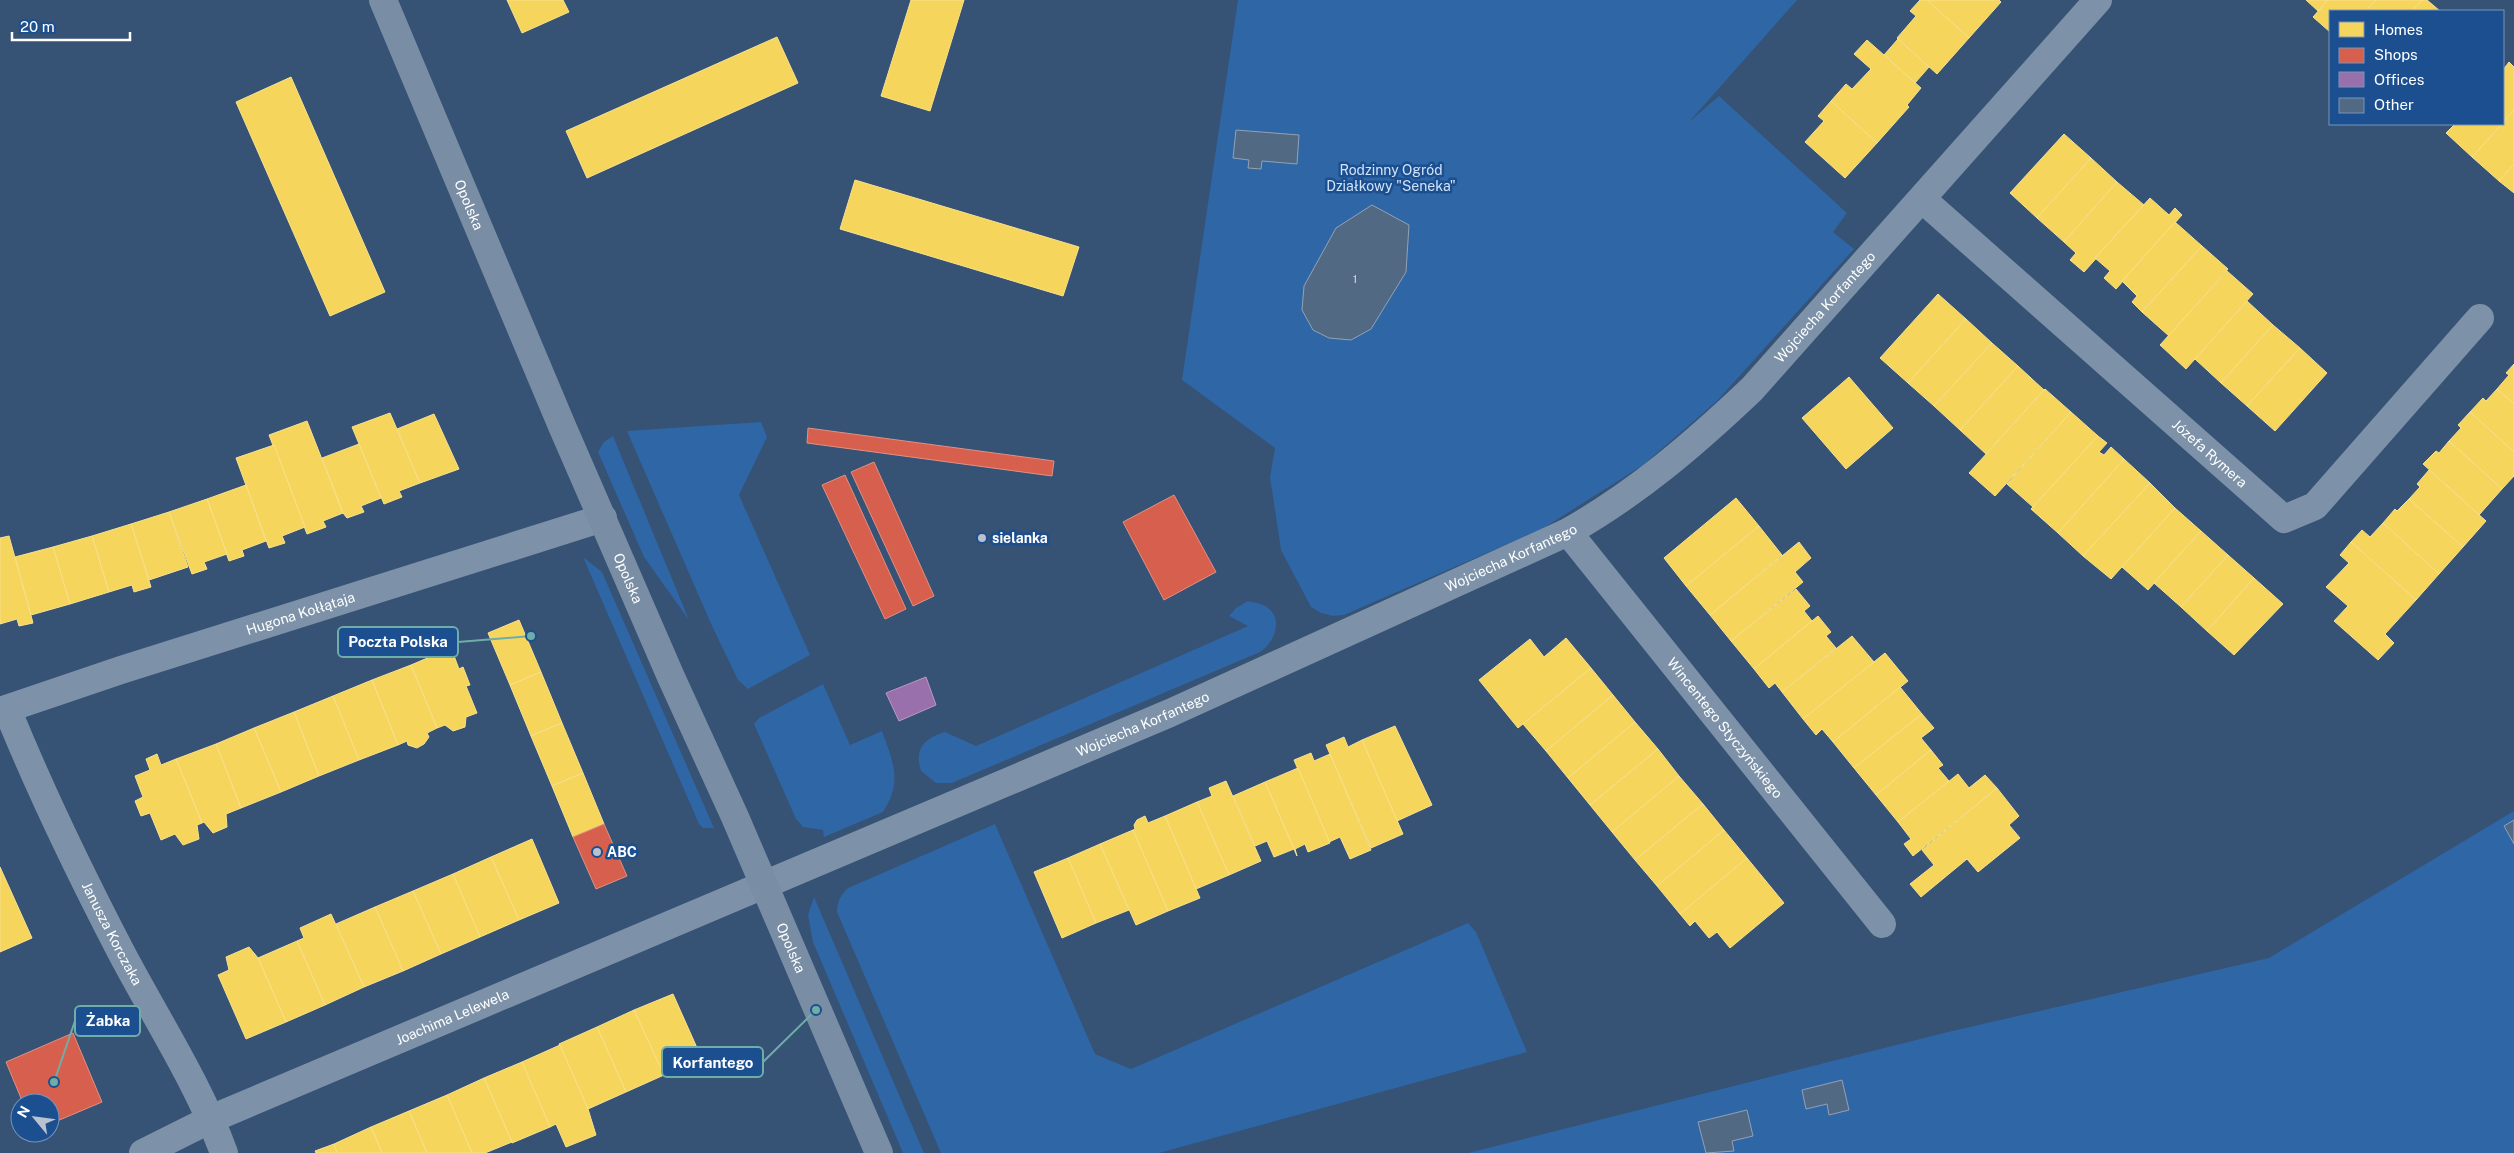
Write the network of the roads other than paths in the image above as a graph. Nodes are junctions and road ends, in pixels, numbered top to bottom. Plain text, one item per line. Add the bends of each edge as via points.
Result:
1 (383, 0) edge
2 (2098, 0) edge
3 (1922, 199) junction
4 (2480, 318) dead end
5 (603, 518) junction
6 (1568, 532) junction
7 (4, 710) edge
8 (762, 885) junction
9 (1882, 924) dead end
10 (212, 1119) junction
11 (864, 1121) junction
12 (143, 1153) edge
13 (224, 1153) edge
14 (863, 1153) edge
15 (879, 1153) edge

1 - 5 street, Opolska
2 - 3 street, Wojciecha Korfantego
3 - 4 street, Józefa Rymera via 2284,519 2315,506
3 - 6 street, Wojciecha Korfantego via 1752,389 1700,438 1646,482
5 - 7 street, Hugona Kołłątaja
5 - 8 street, Opolska
6 - 8 street, Wojciecha Korfantego via 1170,713
6 - 9 street, Wincentego Styczyńskiego
7 - 10 street, Janusza Korczaka via 119,948
8 - 10 street, Joachima Lelewela
8 - 11 street, Opolska
10 - 12 street, Joachima Lelewela
10 - 13 street, Janusza Korczaka
11 - 14 street
11 - 15 street, Opolska

